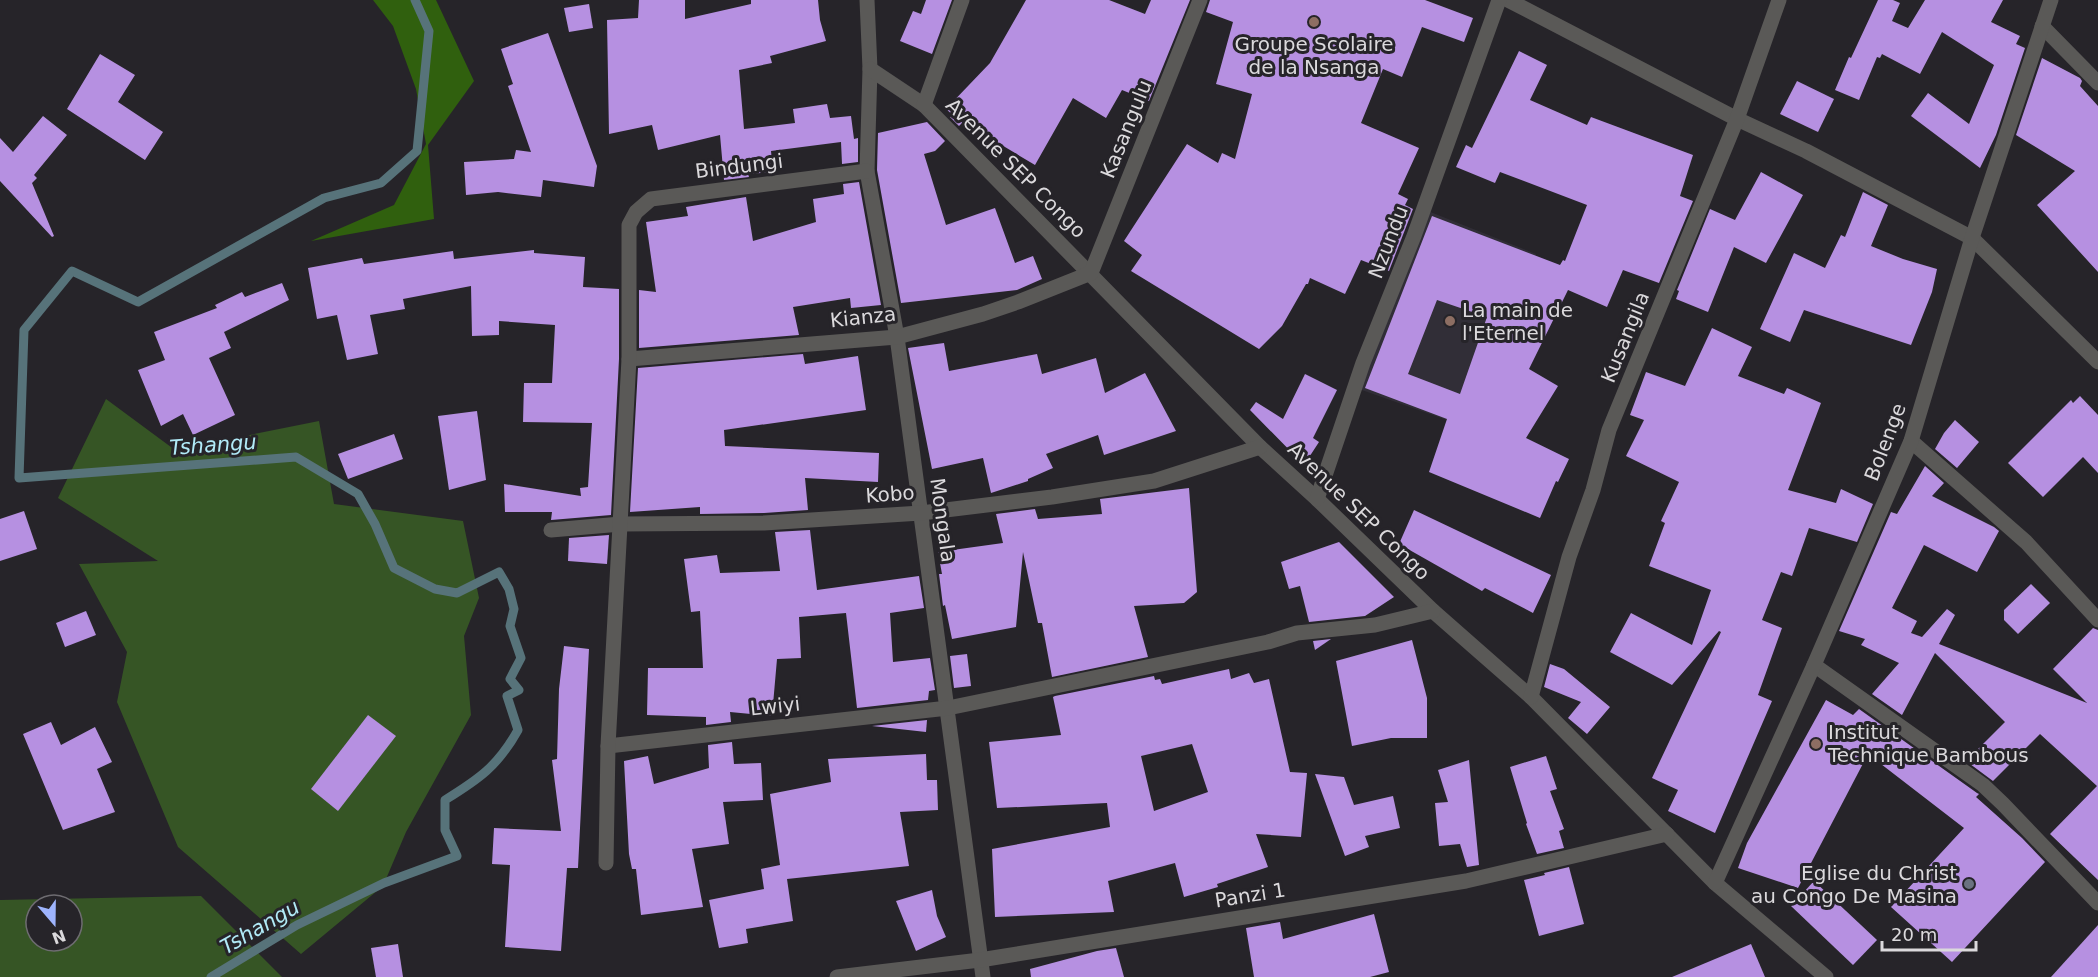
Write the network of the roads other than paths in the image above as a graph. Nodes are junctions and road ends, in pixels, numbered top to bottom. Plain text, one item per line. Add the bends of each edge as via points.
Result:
1 (867, 0) edge
2 (962, 0) edge
3 (1200, 0) edge
4 (1499, 0) edge
5 (1508, 0) edge
6 (1779, 0) edge
7 (2051, 0) edge
8 (2042, 26) junction
9 (870, 69) junction
10 (2098, 83) edge
11 (924, 105) junction
12 (1737, 119) junction
13 (867, 171) junction
14 (1972, 238) junction
15 (1091, 273) junction
16 (897, 337) junction
17 (629, 359) junction
18 (2098, 362) edge
19 (1911, 441) junction
20 (1260, 447) junction
21 (1317, 499) junction
22 (921, 513) junction
23 (621, 524) junction
24 (551, 530) dead end
25 (1433, 611) junction
26 (2098, 620) edge
27 (1814, 665) junction
28 (1532, 697) junction
29 (948, 708) junction
30 (608, 746) junction
31 (1667, 834) junction
32 (606, 863) dead end
33 (1715, 883) junction
34 (2098, 903) edge
35 (980, 960) junction
36 (837, 977) edge
37 (983, 977) edge
38 (1826, 977) edge

1 - 9 street, Mongala
2 - 11 street
3 - 15 street, Kasangulu
4 - 21 street, Nzundu via 1414,236 1363,363
5 - 12 street
6 - 12 street, Kusangila
7 - 8 street, Bolenge
8 - 10 street
8 - 14 street, Bolenge
9 - 11 street, Avenue SEP Congo
9 - 13 street, Mongala
11 - 15 street, Avenue SEP Congo
12 - 14 street
12 - 28 street, Kusangila via 1609,430 1569,557
13 - 16 street, Mongala
13 - 17 street, Bindungi via 651,199 628,225
14 - 18 street
14 - 19 street, Bolenge
15 - 16 street, Kianza via 992,311
15 - 20 street, Avenue SEP Congo
16 - 17 street, Kianza
16 - 22 street, Mongala
17 - 23 street
19 - 26 street via 2026,542
19 - 27 street, Bolenge
20 - 21 street, Avenue SEP Congo
20 - 22 street, Kobo via 1154,481
21 - 25 street, Avenue SEP Congo
22 - 23 street, Kobo via 764,523
22 - 29 street, Mongala
23 - 24 street, Kobo
23 - 30 street
25 - 28 street, Avenue SEP Congo
25 - 29 street, Lwiyi via 1375,624 1297,633
27 - 33 street, Bolenge
27 - 34 street via 1983,785
28 - 31 street, Avenue SEP Congo
29 - 30 street, Lwiyi
29 - 35 street, Mongala
30 - 32 street
31 - 33 street, Avenue SEP Congo
31 - 35 street, Panzi 1 via 1467,881
33 - 38 street, Avenue SEP Congo
35 - 36 street, Panzi 1
35 - 37 street, Mongala

